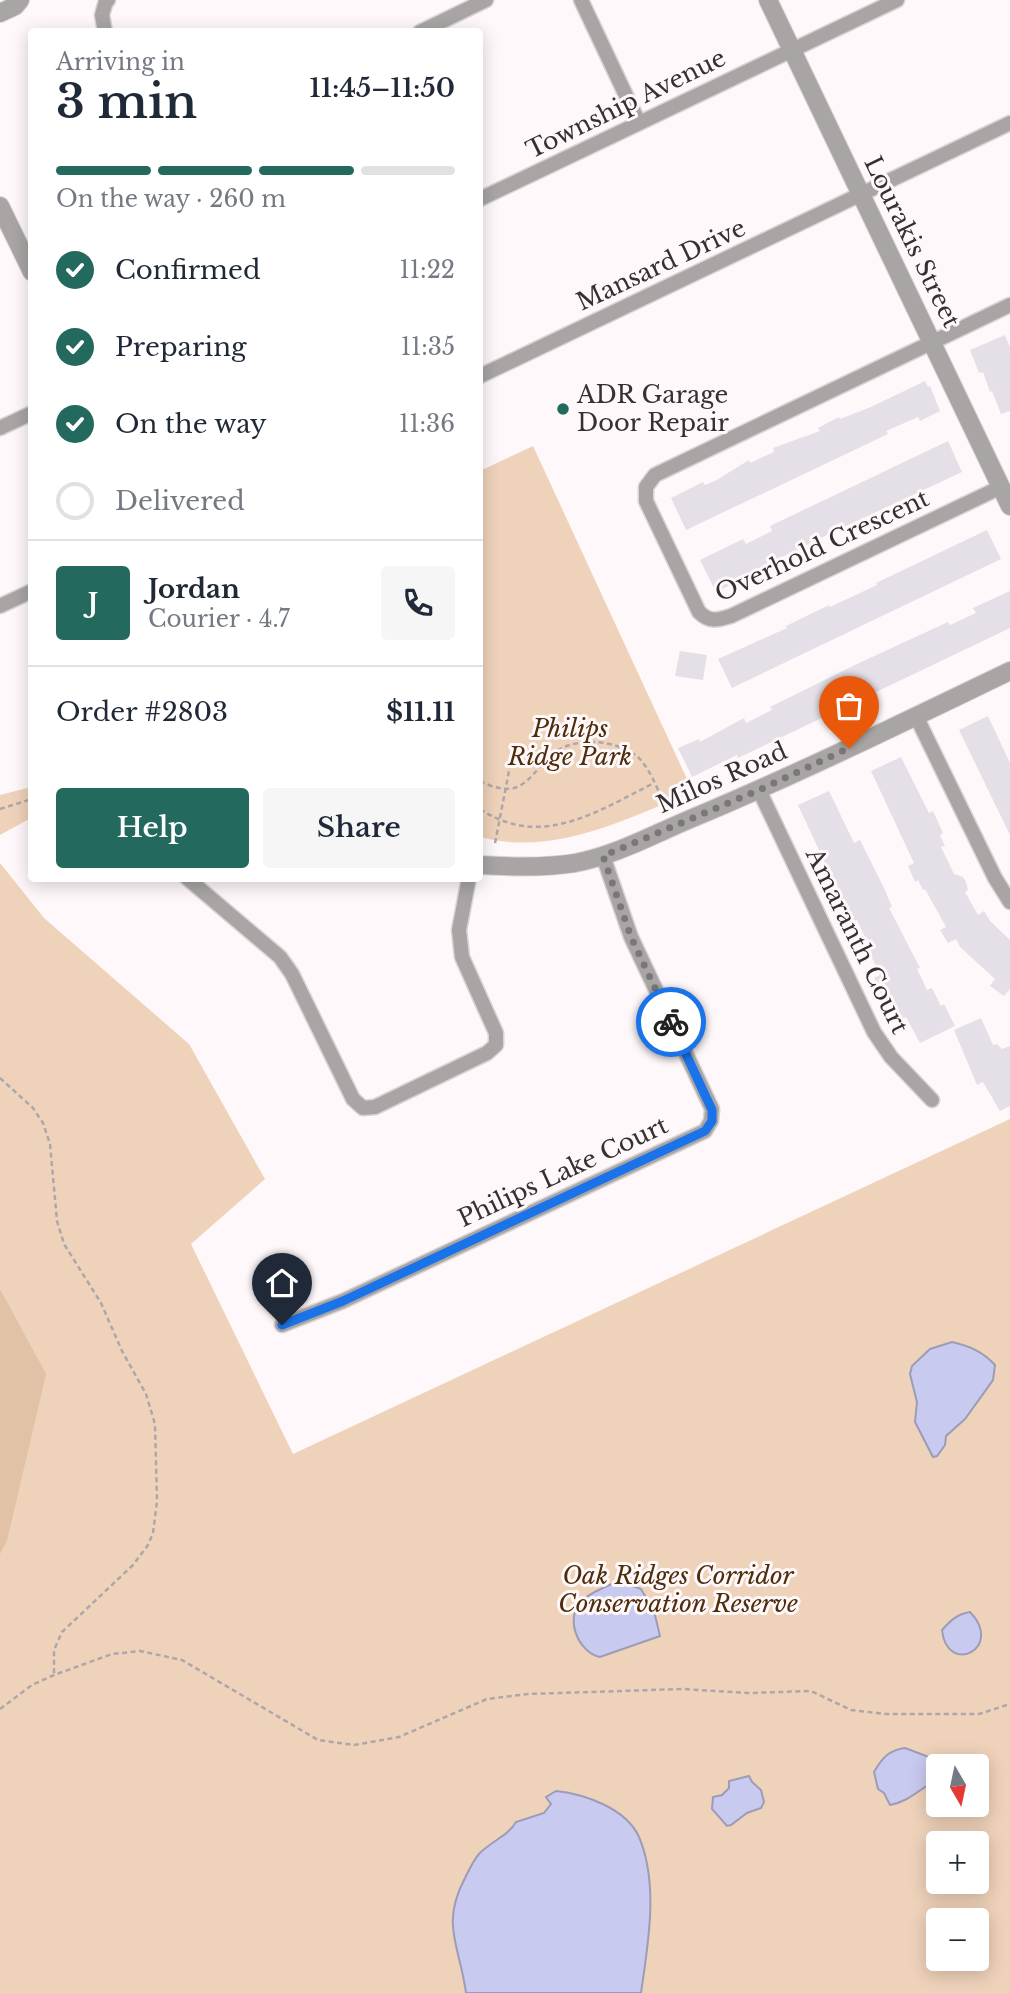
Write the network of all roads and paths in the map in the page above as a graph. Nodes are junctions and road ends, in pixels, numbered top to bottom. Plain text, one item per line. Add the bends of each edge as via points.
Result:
1 (20, 0) edge
2 (108, 0) edge
3 (486, 0) edge
4 (581, 0) edge
5 (768, 0) edge
6 (897, 0) edge
7 (0, 13) edge
8 (104, 28) edge
9 (428, 28) edge
10 (792, 50) junction
11 (639, 123) junction
12 (1010, 123) edge
13 (861, 194) junction
14 (483, 198) edge
15 (0, 206) edge
16 (28, 264) edge
17 (1010, 305) edge
18 (933, 342) junction
19 (483, 375) edge
20 (28, 415) edge
21 (0, 428) edge
22 (1001, 487) junction
23 (1010, 506) edge
24 (28, 592) edge
25 (0, 606) edge
26 (1010, 671) edge
27 (916, 716) junction
28 (512, 756) dead end
29 (483, 782) edge
30 (654, 783) junction
31 (506, 789) junction
32 (759, 790) junction
33 (28, 800) edge
34 (665, 806) dead end
35 (0, 809) edge
36 (483, 811) edge
37 (500, 820) junction
38 (495, 843) dead end
39 (603, 856) junction
40 (483, 865) edge
41 (192, 882) edge
42 (468, 882) edge
43 (1010, 902) edge
44 (0, 1078) edge
45 (932, 1100) dead end
46 (282, 1325) dead end
47 (54, 1675) junction
48 (1010, 1704) edge
49 (0, 1709) edge

1 - 7 street
2 - 8 street via 102,15
3 - 9 street
4 - 11 street
5 - 10 street, Lourakis Street
6 - 10 street, Township Avenue
10 - 11 street, Township Avenue
10 - 13 street, Lourakis Street
11 - 14 street, Township Avenue
12 - 13 street, Mansard Drive
13 - 18 street, Lourakis Street
13 - 19 street, Mansard Drive
15 - 16 street
17 - 18 street
18 - 22 street, Lourakis Street
18 - 22 street, Overhold Crescent via 656,475 646,487 646,501 699,612 716,621
20 - 21 street
22 - 23 street, Lourakis Street
24 - 25 street
26 - 27 street, Milos Road
27 - 32 street, Milos Road
27 - 43 street
28 - 31 path
29 - 31 path
30 - 31 path via 638,758 624,749 582,743 553,753 521,786
30 - 34 path
30 - 37 path via 564,825 530,828
31 - 37 path
32 - 39 street, Milos Road
32 - 45 street, Amaranth Court via 874,1032
33 - 35 path
36 - 37 path
37 - 38 path
39 - 40 street, Milos Road via 542,866
39 - 46 street, Philips Lake Court via 631,937 712,1110 712,1121 705,1131 343,1301
41 - 42 street via 280,957 353,1099 362,1108 375,1107 487,1054 496,1045 496,1033 461,950 459,930
44 - 47 path via 43,1123 62,1238 102,1303 146,1394 156,1433 157,1502 148,1545 62,1632 54,1650
47 - 48 path via 112,1654 140,1651 182,1660 318,1740 354,1745 399,1737 487,1699 528,1694 811,1691 850,1710 886,1714 979,1714
47 - 49 path

